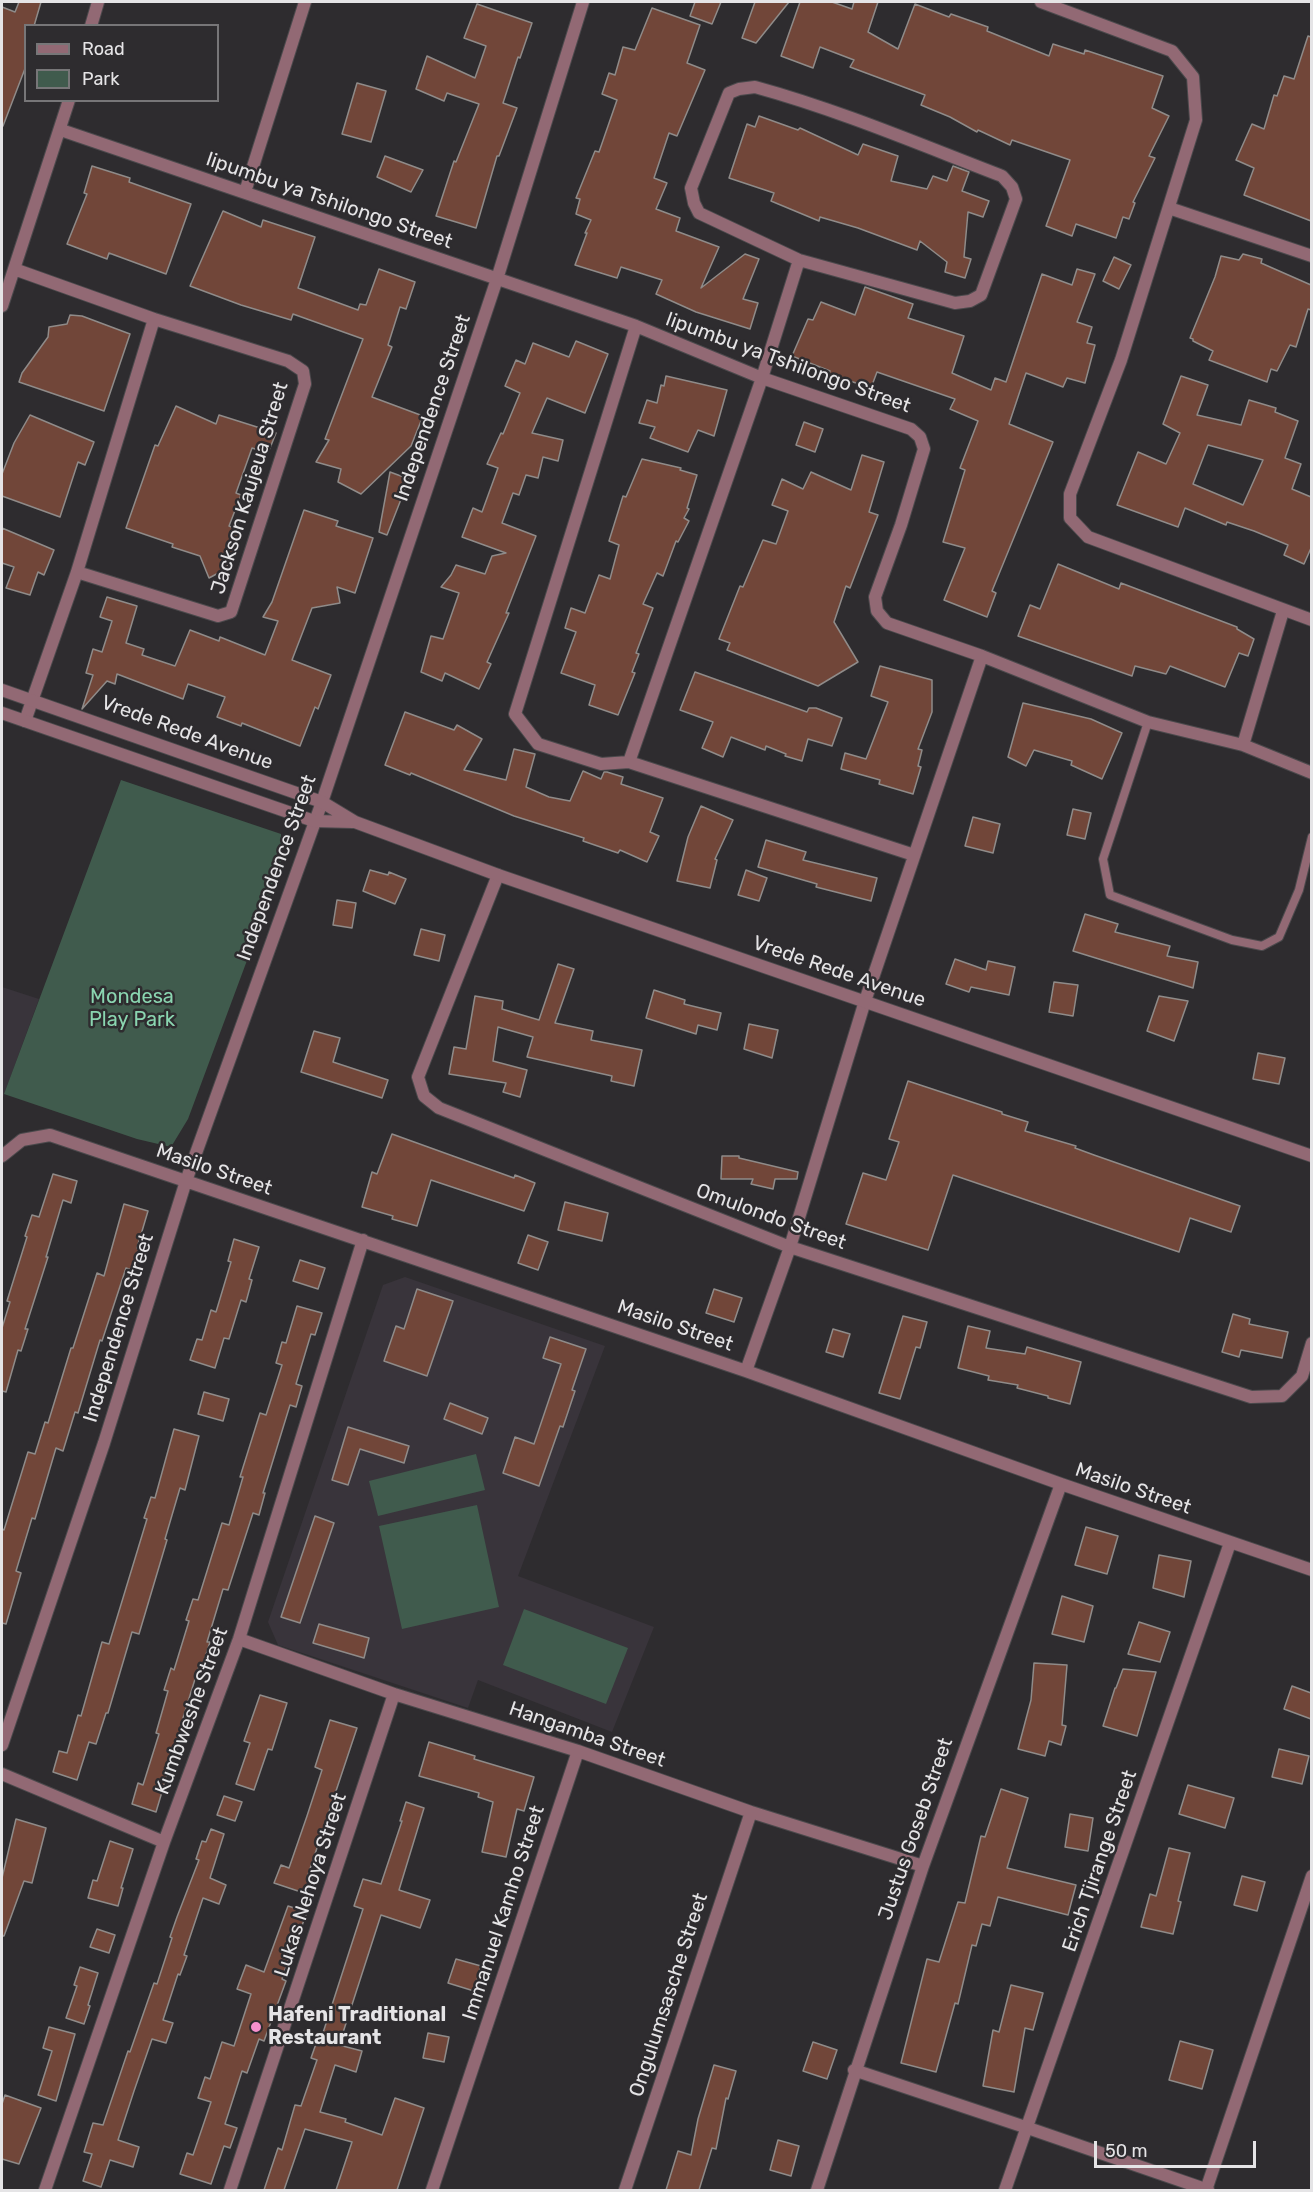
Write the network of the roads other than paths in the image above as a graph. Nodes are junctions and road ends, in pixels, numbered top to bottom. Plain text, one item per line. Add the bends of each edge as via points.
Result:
1 (98, 2) edge
2 (305, 2) edge
3 (584, 2) edge
4 (1041, 2) edge
5 (92, 24) edge
6 (68, 102) edge
7 (61, 130) junction
8 (245, 192) junction
9 (1169, 208) junction
10 (1311, 256) edge
11 (799, 260) junction
12 (14, 269) junction
13 (497, 279) junction
14 (2, 306) edge
15 (154, 319) junction
16 (636, 326) junction
17 (762, 378) junction
18 (76, 572) junction
19 (1283, 611) junction
20 (1311, 620) edge
21 (982, 656) junction
22 (2, 690) edge
23 (33, 699) junction
24 (2, 713) edge
25 (25, 721) junction
26 (1148, 722) junction
27 (1243, 745) junction
28 (629, 762) junction
29 (1311, 773) edge
30 (322, 802) junction
31 (314, 821) junction
32 (355, 822) junction
33 (1311, 837) edge
34 (914, 855) junction
35 (498, 875) junction
36 (865, 1001) junction
37 (2, 1156) edge
38 (1311, 1156) edge
39 (186, 1181) junction
40 (363, 1240) junction
41 (790, 1247) junction
42 (1311, 1343) edge
43 (746, 1371) junction
44 (1061, 1484) junction
45 (1230, 1543) junction
46 (1311, 1570) edge
47 (239, 1639) junction
48 (394, 1694) junction
49 (2, 1745) edge
50 (578, 1751) junction
51 (2, 1774) edge
52 (751, 1812) junction
53 (164, 1842) junction
54 (923, 1866) junction
55 (1311, 1876) edge
56 (854, 2070) junction
57 (1028, 2128) junction
58 (45, 2190) edge
59 (230, 2190) edge
60 (432, 2190) edge
61 (625, 2190) edge
62 (817, 2190) edge
63 (1005, 2190) edge
64 (1207, 2190) edge

1 - 5 street
2 - 8 street
3 - 13 street, Independence Street
4 - 9 street via 1172,51 1192,77 1196,120
6 - 7 street
7 - 8 street, Iipumbu ya Tshilongo Street
7 - 12 street
8 - 13 street, Iipumbu ya Tshilongo Street
9 - 10 street
9 - 19 street via 1121,360 1070,494 1070,518 1088,537
11 - 11 street via 699,213 694,203 691,188 729,93 755,87 782,94 1002,176 1012,187 1016,200 1002,241 981,295 970,301 955,303
11 - 17 street
12 - 14 street
12 - 15 street, Jackson Kaujeua Street
13 - 16 street, Iipumbu ya Tshilongo Street
13 - 30 street, Independence Street
15 - 18 street
15 - 18 street, Jackson Kaujeua Street via 288,361 303,371 305,384 231,612 218,616
16 - 17 street, Iipumbu ya Tshilongo Street
16 - 28 street via 515,714 538,744 601,764
17 - 21 street, Iipumbu ya Tshilongo Street via 911,429 920,437 924,448 875,597 878,611 887,623
17 - 28 street
18 - 23 street
19 - 20 street
19 - 27 street
21 - 26 street, Iipumbu ya Tshilongo Street
21 - 34 street
22 - 23 street, Vrede Rede Avenue
23 - 25 street
23 - 30 street, Vrede Rede Avenue
24 - 25 street, Vrede Rede Avenue
25 - 31 street, Vrede Rede Avenue
26 - 27 street, Iipumbu ya Tshilongo Street
26 - 33 lane via 1103,859 1110,895 1232,940 1262,946 1279,937 1299,890
27 - 29 street, Iipumbu ya Tshilongo Street
28 - 34 street
30 - 31 street, Independence Street
30 - 32 street, Vrede Rede Avenue
31 - 32 street, Vrede Rede Avenue
31 - 39 street, Independence Street
32 - 35 street, Vrede Rede Avenue
34 - 36 street
35 - 36 street, Vrede Rede Avenue
35 - 41 street, Omulondo Street via 418,1077 424,1096 439,1108
36 - 38 street, Vrede Rede Avenue
36 - 41 street
37 - 39 street, Masilo Street via 22,1140 51,1135
39 - 40 street, Masilo Street
39 - 49 street, Independence Street via 104,1443
40 - 43 street, Masilo Street
40 - 47 street, Kumbweshe Street
41 - 42 street, Omulondo Street via 1251,1397 1282,1396 1302,1376
41 - 43 street
43 - 44 street, Masilo Street
44 - 45 street, Masilo Street
44 - 54 street, Justus Goseb Street
45 - 46 street, Masilo Street
45 - 57 street, Erich Tjirange Street
47 - 48 street, Hangamba Street
47 - 53 street, Kumbweshe Street
48 - 50 street, Hangamba Street
48 - 59 street, Lukas Nehoya Street
50 - 52 street, Hangamba Street
50 - 60 street, Immanuel Kamho Street
51 - 53 street
52 - 54 street, Hangamba Street
52 - 61 street, Ongulumsasche Street
53 - 58 street, Kumbweshe Street
54 - 56 street, Justus Goseb Street
55 - 64 street
56 - 57 street
56 - 62 street, Justus Goseb Street
57 - 63 street, Erich Tjirange Street
57 - 64 street

